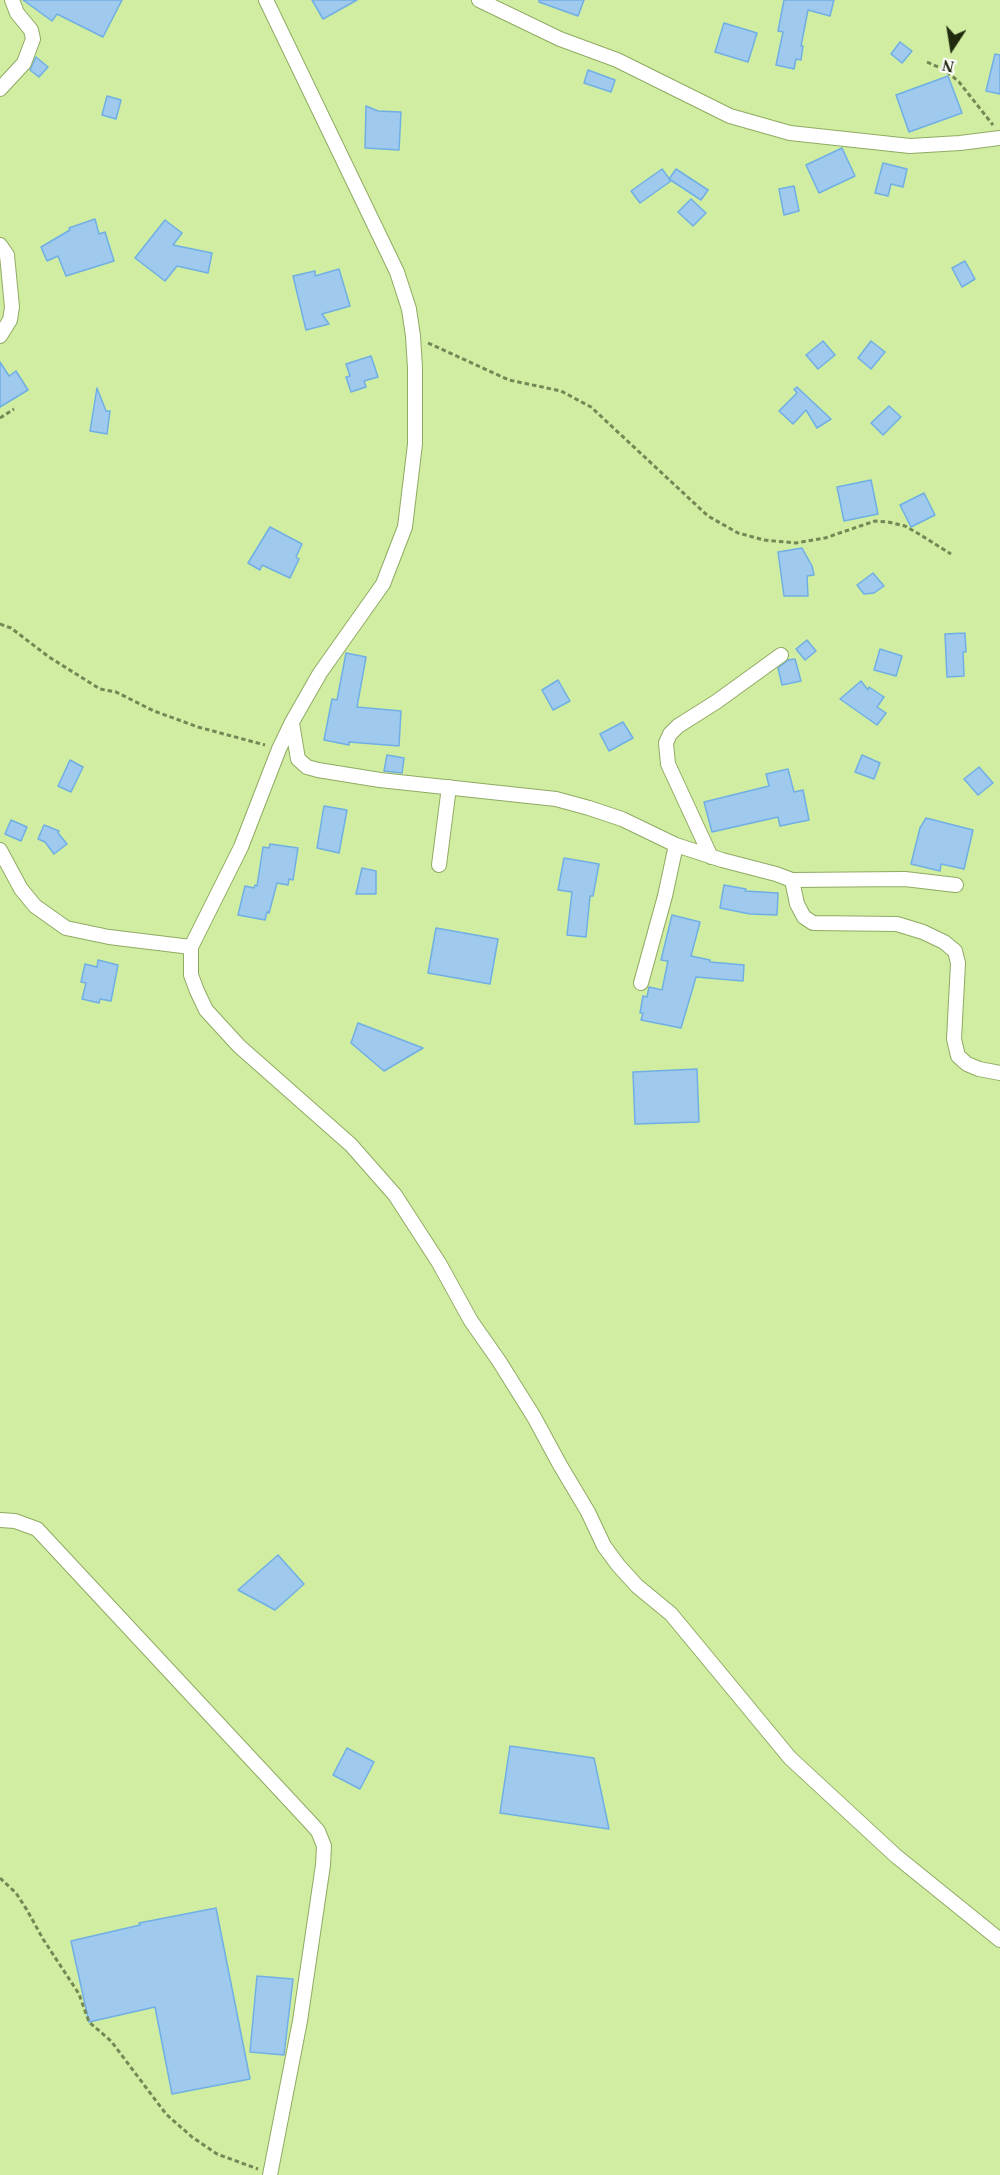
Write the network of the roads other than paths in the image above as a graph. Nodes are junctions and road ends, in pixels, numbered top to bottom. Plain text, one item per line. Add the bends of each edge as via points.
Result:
1 (12, 0) edge
2 (266, 0) edge
3 (479, 0) edge
4 (0, 89) edge
5 (997, 132) edge
6 (0, 245) edge
7 (0, 336) edge
8 (781, 655) dead end
9 (292, 722) junction
10 (449, 787) junction
11 (675, 845) junction
12 (0, 850) edge
13 (711, 857) junction
14 (439, 865) dead end
15 (792, 880) junction
16 (956, 885) dead end
17 (190, 947) junction
18 (641, 982) dead end
19 (1000, 1073) edge
20 (0, 1520) edge
21 (1000, 1940) edge
22 (267, 2173) edge

1 - 4 street via 33,39 24,63
2 - 9 street via 397,272 413,336 415,444 405,528 383,584 320,674
3 - 5 street via 560,39 617,60 730,116 790,133 910,146 960,143
6 - 7 street via 7,255 12,308
8 - 13 street via 669,734 668,764
9 - 10 street via 298,759 307,767
9 - 17 street via 241,848
10 - 11 street via 556,799 622,819
10 - 14 street
11 - 13 street
11 - 18 street
12 - 17 street via 34,906 66,928
13 - 15 street
15 - 16 street via 905,879
15 - 19 street via 797,904 804,917 813,923 897,924 923,932 955,951 958,963 954,1039 958,1056 967,1064
17 - 21 street via 191,975 206,1010 239,1046 351,1145 395,1195 534,1417 618,1565 637,1587 671,1614 790,1758 896,1856
20 - 22 street via 37,1529 309,1820 321,1838 323,1865 300,2021

